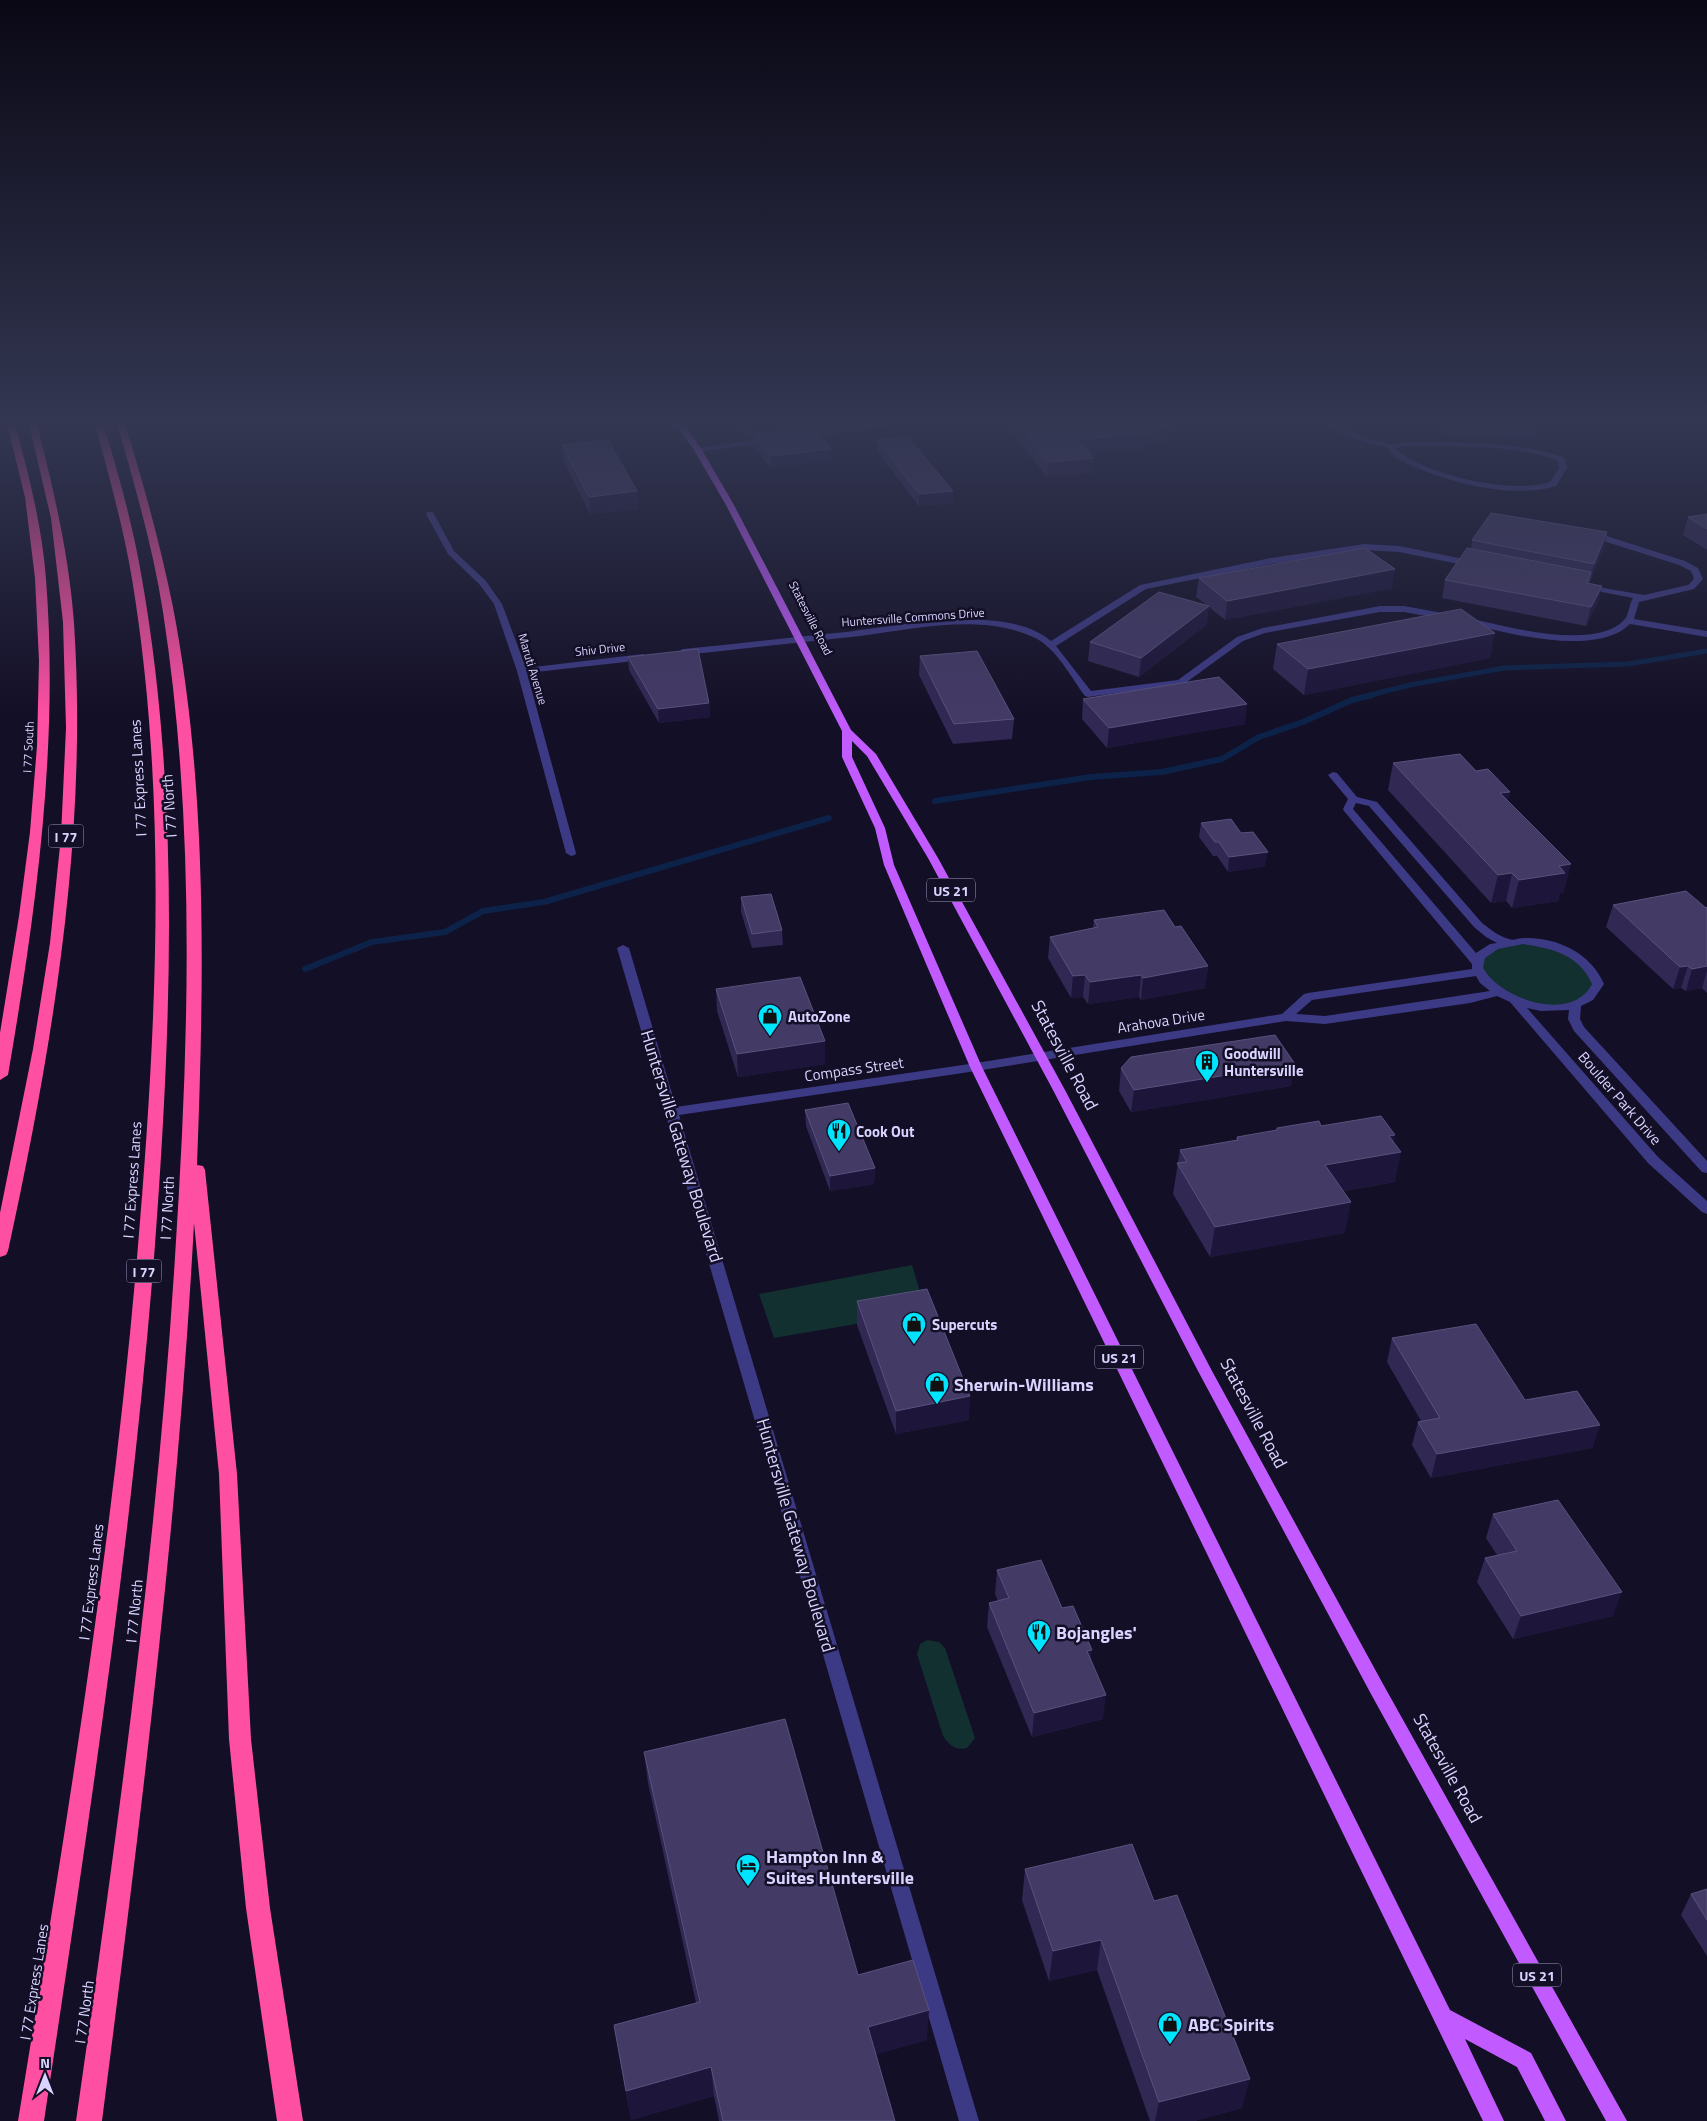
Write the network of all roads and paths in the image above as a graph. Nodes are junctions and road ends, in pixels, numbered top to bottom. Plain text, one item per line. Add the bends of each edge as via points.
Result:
1 (32, 519) edge
2 (56, 519) edge
3 (125, 519) edge
4 (149, 519) edge
5 (433, 519) edge
6 (737, 519) edge
7 (1576, 531) edge
8 (1486, 566) edge
9 (1573, 584) edge
10 (1641, 597) junction
11 (1628, 621) junction
12 (1707, 634) edge
13 (800, 639) junction
14 (1051, 645) junction
15 (672, 654) edge
16 (652, 656) edge
17 (522, 671) junction
18 (847, 731) junction
19 (1333, 775) dead end
20 (1353, 799) junction
21 (571, 853) dead end
22 (1505, 942) junction
23 (623, 948) dead end
24 (1478, 967) junction
25 (1497, 993) junction
26 (1515, 1001) junction
27 (1575, 1005) junction
28 (1286, 1017) junction
29 (1041, 1057) junction
30 (976, 1067) junction
31 (0, 1075) edge
32 (671, 1112) junction
33 (192, 1120) junction
34 (1707, 1169) edge
35 (1707, 1209) edge
36 (0, 1251) edge
37 (1445, 2018) junction
38 (31, 2121) edge
39 (89, 2121) edge
40 (290, 2121) edge
41 (969, 2121) edge
42 (1494, 2121) edge
43 (1556, 2121) edge
44 (1617, 2121) edge

1 - 31 highway, I 77 South / I 77 via 38,556 44,688 39,798 25,930
2 - 36 highway, I 77 via 69,637 71,737 64,856 33,1090
3 - 38 highway, I 77 Express Lanes / I 77 via 150,673 160,819 162,907 155,1125 145,1263 105,1626
4 - 33 highway, I 77 North / I 77 via 168,608 190,815 194,903
5 - 17 street, Maruti Avenue via 451,552 492,595
6 - 13 main road, Statesville Road / US 21
7 - 10 street via 1674,560 1695,570 1699,579 1691,587
8 - 14 street via 1399,549 1364,547 1271,561 1142,587
9 - 10 street
10 - 11 street via 1634,604
11 - 12 street
11 - 14 street, Huntersville Commons Drive via 1602,634 1548,637 1404,609 1380,610 1263,631 1240,639 1180,682 1088,694
13 - 14 street, Huntersville Commons Drive via 984,622 1012,626 1038,635
13 - 15 street
13 - 18 main road, Statesville Road / US 21
16 - 17 street, Shiv Drive
17 - 21 street, Maruti Avenue
18 - 29 main road, Statesville Road / US 21 via 870,754 928,850
18 - 30 main road, Statesville Road / US 21 via 847,757 880,828 889,865
19 - 20 street
20 - 22 street via 1373,804 1478,925
20 - 24 street via 1348,809
22 - 24 street via 1482,953
22 - 27 street via 1540,942 1558,947 1576,955 1589,966 1598,984 1589,998
23 - 32 street, Huntersville Gateway Boulevard
24 - 25 street via 1484,982
24 - 28 street via 1308,997
25 - 26 street
25 - 28 street, Arahova Drive via 1325,1020
26 - 27 street via 1536,1007
26 - 35 street, Boulder Park Drive via 1653,1160
27 - 34 street, Boulder Park Drive via 1574,1019 1578,1028
28 - 29 street, Arahova Drive
29 - 30 street, Compass Street
29 - 44 main road, Statesville Road / US 21 via 1214,1388
30 - 32 street, Compass Street
30 - 37 main road, Statesville Road / US 21
32 - 41 street, Huntersville Gateway Boulevard
33 - 39 highway, I 77 North / I 77 via 182,1296 153,1619
33 - 40 highway via 228,1474 240,1739 258,1908
37 - 42 main road, Statesville Road / US 21
37 - 43 main road via 1524,2060

